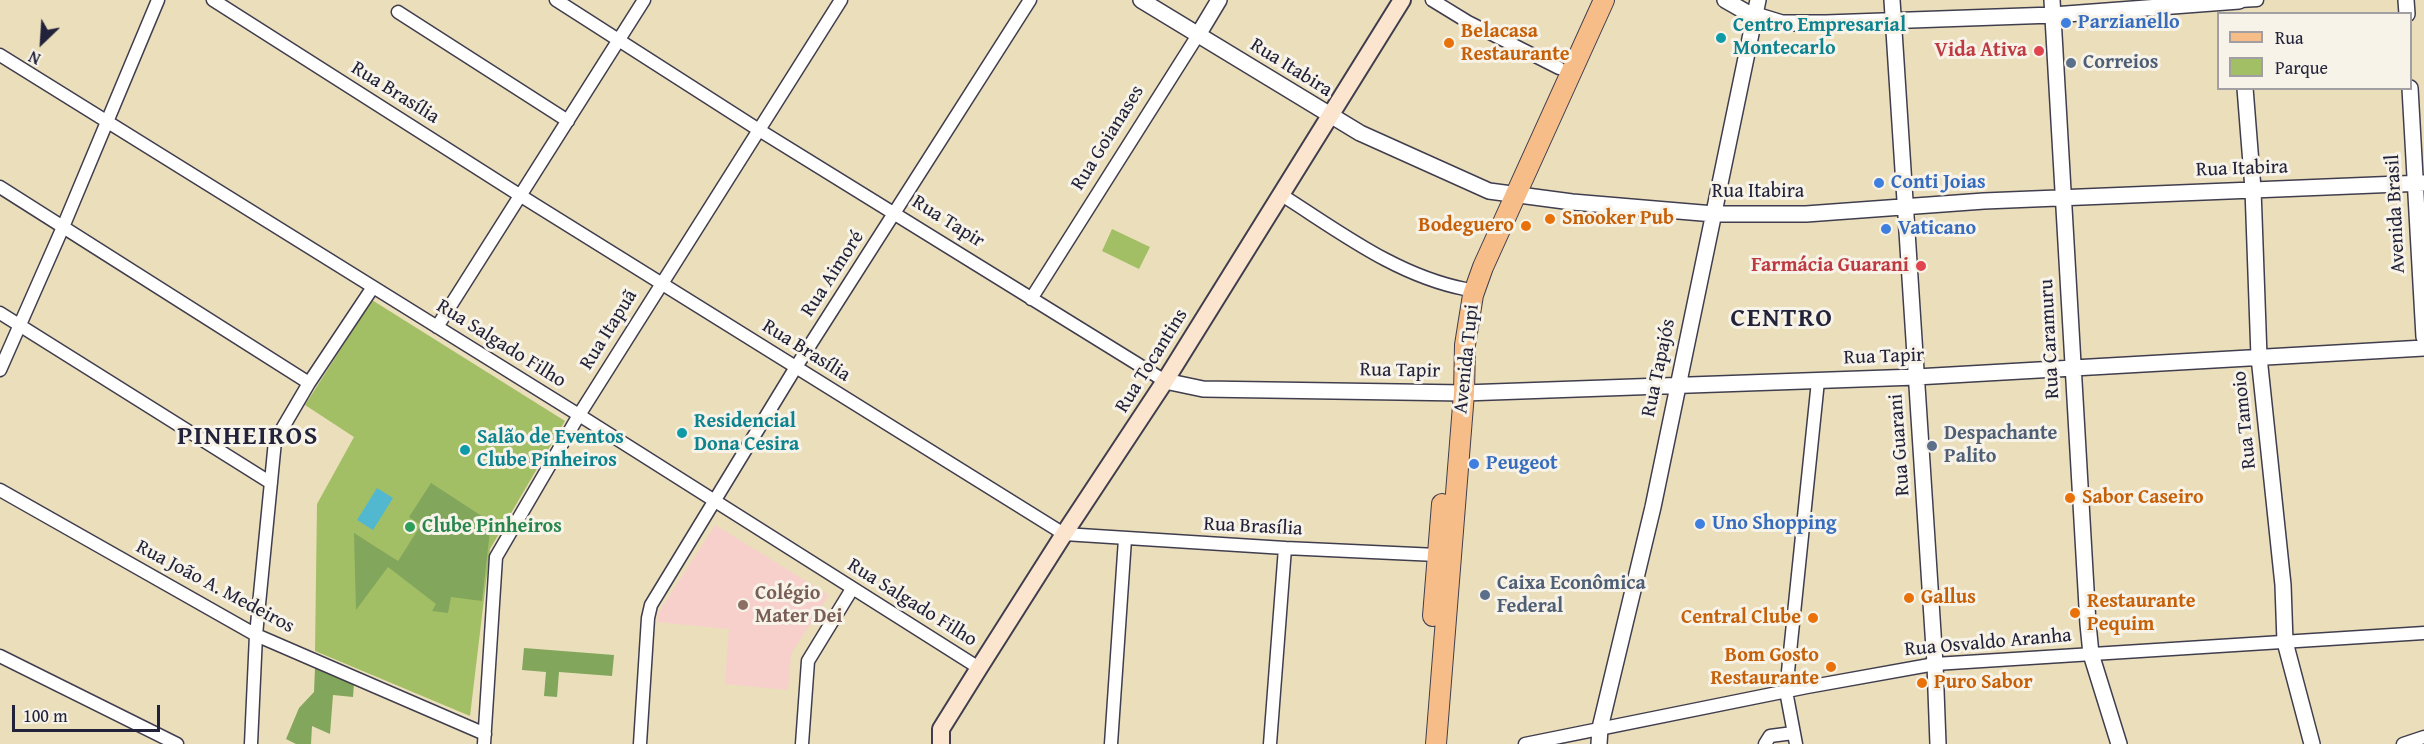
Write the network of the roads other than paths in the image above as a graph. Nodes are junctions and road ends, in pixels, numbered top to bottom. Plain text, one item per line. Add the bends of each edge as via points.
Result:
1 (159, 0) edge
2 (213, 0) edge
3 (556, 0) edge
4 (644, 0) edge
5 (841, 0) edge
6 (1030, 0) edge
7 (1141, 0) edge
8 (1219, 0) edge
9 (1402, 0) edge
10 (1432, 0) edge
11 (1591, 0) edge
12 (1604, 0) edge
13 (1725, 0) edge
14 (1892, 0) edge
15 (2257, 0) edge
16 (2239, 5) edge
17 (1756, 7) edge
18 (2052, 7) edge
19 (398, 12) dead end
20 (1894, 20) junction
21 (1198, 35) junction
22 (619, 41) junction
23 (0, 55) edge
24 (1559, 68) junction
25 (2245, 90) edge
26 (2410, 90) edge
27 (1330, 117) junction
28 (568, 121) junction
29 (108, 122) junction
30 (759, 130) junction
31 (2419, 183) edge
32 (0, 187) edge
33 (2253, 189) junction
34 (1280, 194) junction
35 (1508, 194) junction
36 (520, 196) junction
37 (2062, 198) junction
38 (1905, 205) junction
39 (895, 214) junction
40 (1714, 214) junction
41 (63, 227) junction
42 (661, 283) junction
43 (373, 287) junction
44 (1465, 289) junction
45 (1031, 299) junction
46 (0, 313) edge
47 (19, 325) junction
48 (437, 327) junction
49 (2424, 337) edge
50 (2424, 348) edge
51 (2259, 357) junction
52 (796, 367) junction
53 (2073, 369) junction
54 (0, 370) edge
55 (1916, 377) junction
56 (1166, 381) junction
57 (1818, 381) junction
58 (309, 383) junction
59 (1676, 385) junction
60 (1458, 393) junction
61 (579, 415) junction
62 (271, 483) junction
63 (0, 490) edge
64 (713, 501) junction
65 (1064, 534) junction
66 (1125, 539) junction
67 (1285, 548) junction
68 (1437, 555) junction
69 (852, 589) junction
70 (2424, 633) edge
71 (256, 635) junction
72 (2284, 642) junction
73 (2091, 654) junction
74 (0, 656) edge
75 (1935, 664) junction
76 (979, 668) junction
77 (1786, 691) junction
78 (1600, 728) junction
79 (2424, 737) edge
80 (1795, 738) edge
81 (485, 739) edge
82 (177, 744) edge
83 (251, 744) edge
84 (640, 744) edge
85 (802, 744) edge
86 (941, 744) edge
87 (1111, 744) edge
88 (1270, 744) edge
89 (1423, 744) edge
90 (1436, 744) edge
91 (1525, 744) edge
92 (1599, 744) edge
93 (1765, 744) edge
94 (1938, 744) edge
95 (2119, 744) edge
96 (2312, 744) edge
97 (2403, 744) edge

1 - 29 street
2 - 36 street, Rua Brasília
3 - 22 street, Rua Tapir
4 - 22 street
5 - 30 street, Rua Itapuã
6 - 39 street, Rua Aimoré
7 - 21 street, Rua Itabira
8 - 21 street, Rua Goianases
9 - 27 main road, Rua Tocantins
10 - 24 street
11 - 24 main road, Avenida Tupi
12 - 35 main road, Avenida Tupi
13 - 17 street
14 - 20 street, Rua Guarani
15 - 16 street
16 - 18 street
17 - 20 street via 1782,23
17 - 40 street, Rua Tapajós
18 - 20 street
18 - 37 street, Rua Caramuru
19 - 28 street
20 - 38 street, Rua Guarani
21 - 27 street, Rua Itabira
21 - 45 street, Rua Goianases
22 - 28 street
22 - 30 street, Rua Tapir
23 - 29 street, Rua Salgado Filho
24 - 35 main road, Avenida Tupi
25 - 33 street, Rua Tamoio
26 - 31 street, Avenida Brasil
27 - 34 main road, Rua Tocantins
27 - 35 street, Rua Itabira via 1490,191
28 - 36 street
29 - 41 street
29 - 43 street, Rua Salgado Filho
30 - 39 street, Rua Tapir
30 - 42 street, Rua Itapuã
31 - 33 street, Rua Itabira
31 - 49 street, Avenida Brasil
32 - 41 street
33 - 37 street, Rua Itabira
33 - 51 street, Rua Tamoio
34 - 44 street via 1396,266
34 - 56 main road, Rua Tocantins
35 - 40 street, Rua Itabira
35 - 44 main road, Avenida Tupi
35 - 60 main road, Avenida Tupi via 1473,295
36 - 42 street, Rua Brasília
36 - 48 street
37 - 38 street, Rua Itabira
37 - 53 street, Rua Caramuru
38 - 40 street, Rua Itabira via 1806,214
38 - 55 street, Rua Guarani
39 - 45 street, Rua Tapir
39 - 52 street, Rua Aimoré
40 - 59 street, Rua Tapajós
41 - 47 street
41 - 58 street
42 - 52 street, Rua Brasília
42 - 61 street, Rua Itapuã
43 - 48 street, Rua Salgado Filho
43 - 58 street
44 - 60 main road, Avenida Tupi via 1457,330
45 - 56 street, Rua Tapir
46 - 47 street
47 - 54 street
47 - 62 street
48 - 61 street, Rua Salgado Filho
50 - 51 street, Rua Tapir
51 - 53 street, Rua Tapir
51 - 72 street, Rua Tamoio via 2283,585
52 - 64 street, Rua Aimoré
52 - 65 street, Rua Brasília
53 - 55 street, Rua Tapir
53 - 73 street, Rua Caramuru
55 - 57 street, Rua Tapir
55 - 75 street, Rua Guarani
56 - 60 street, Rua Tapir via 1203,389
56 - 65 main road, Rua Tocantins
57 - 59 street, Rua Tapir
57 - 77 street
58 - 62 street via 275,441
59 - 60 street, Rua Tapir
59 - 78 street, Rua Tapajós via 1653,507
60 - 68 main road, Avenida Tupi
60 - 90 main road, Avenida Tupi
61 - 64 street, Rua Salgado Filho
61 - 81 street, Rua Itapuã via 496,557
62 - 71 street
63 - 71 street, Rua João A. Medeiros
64 - 69 street, Rua Salgado Filho
64 - 84 street, Rua Aimoré via 651,605
65 - 66 street, Rua Brasília
65 - 76 main road, Rua Tocantins
66 - 67 street, Rua Brasília
66 - 87 street
67 - 68 street, Rua Brasília
67 - 88 street
68 - 89 main road, Avenida Tupi
69 - 76 street, Rua Salgado Filho
69 - 85 street via 808,661
70 - 72 street, Rua Osvaldo Aranha
71 - 81 street, Rua João A. Medeiros
71 - 83 street
72 - 73 street, Rua Osvaldo Aranha
72 - 96 street, Rua Tamoio
73 - 75 street, Rua Osvaldo Aranha
73 - 95 street, Rua Caramuru
74 - 82 street
75 - 77 street, Rua Osvaldo Aranha
75 - 94 street, Rua Guarani
76 - 86 main road, Rua Tocantins via 941,729
77 - 78 street, Rua Osvaldo Aranha
77 - 80 street
78 - 91 street, Rua Osvaldo Aranha
78 - 92 street, Rua Tapajós
79 - 97 street
80 - 93 street via 1770,736

